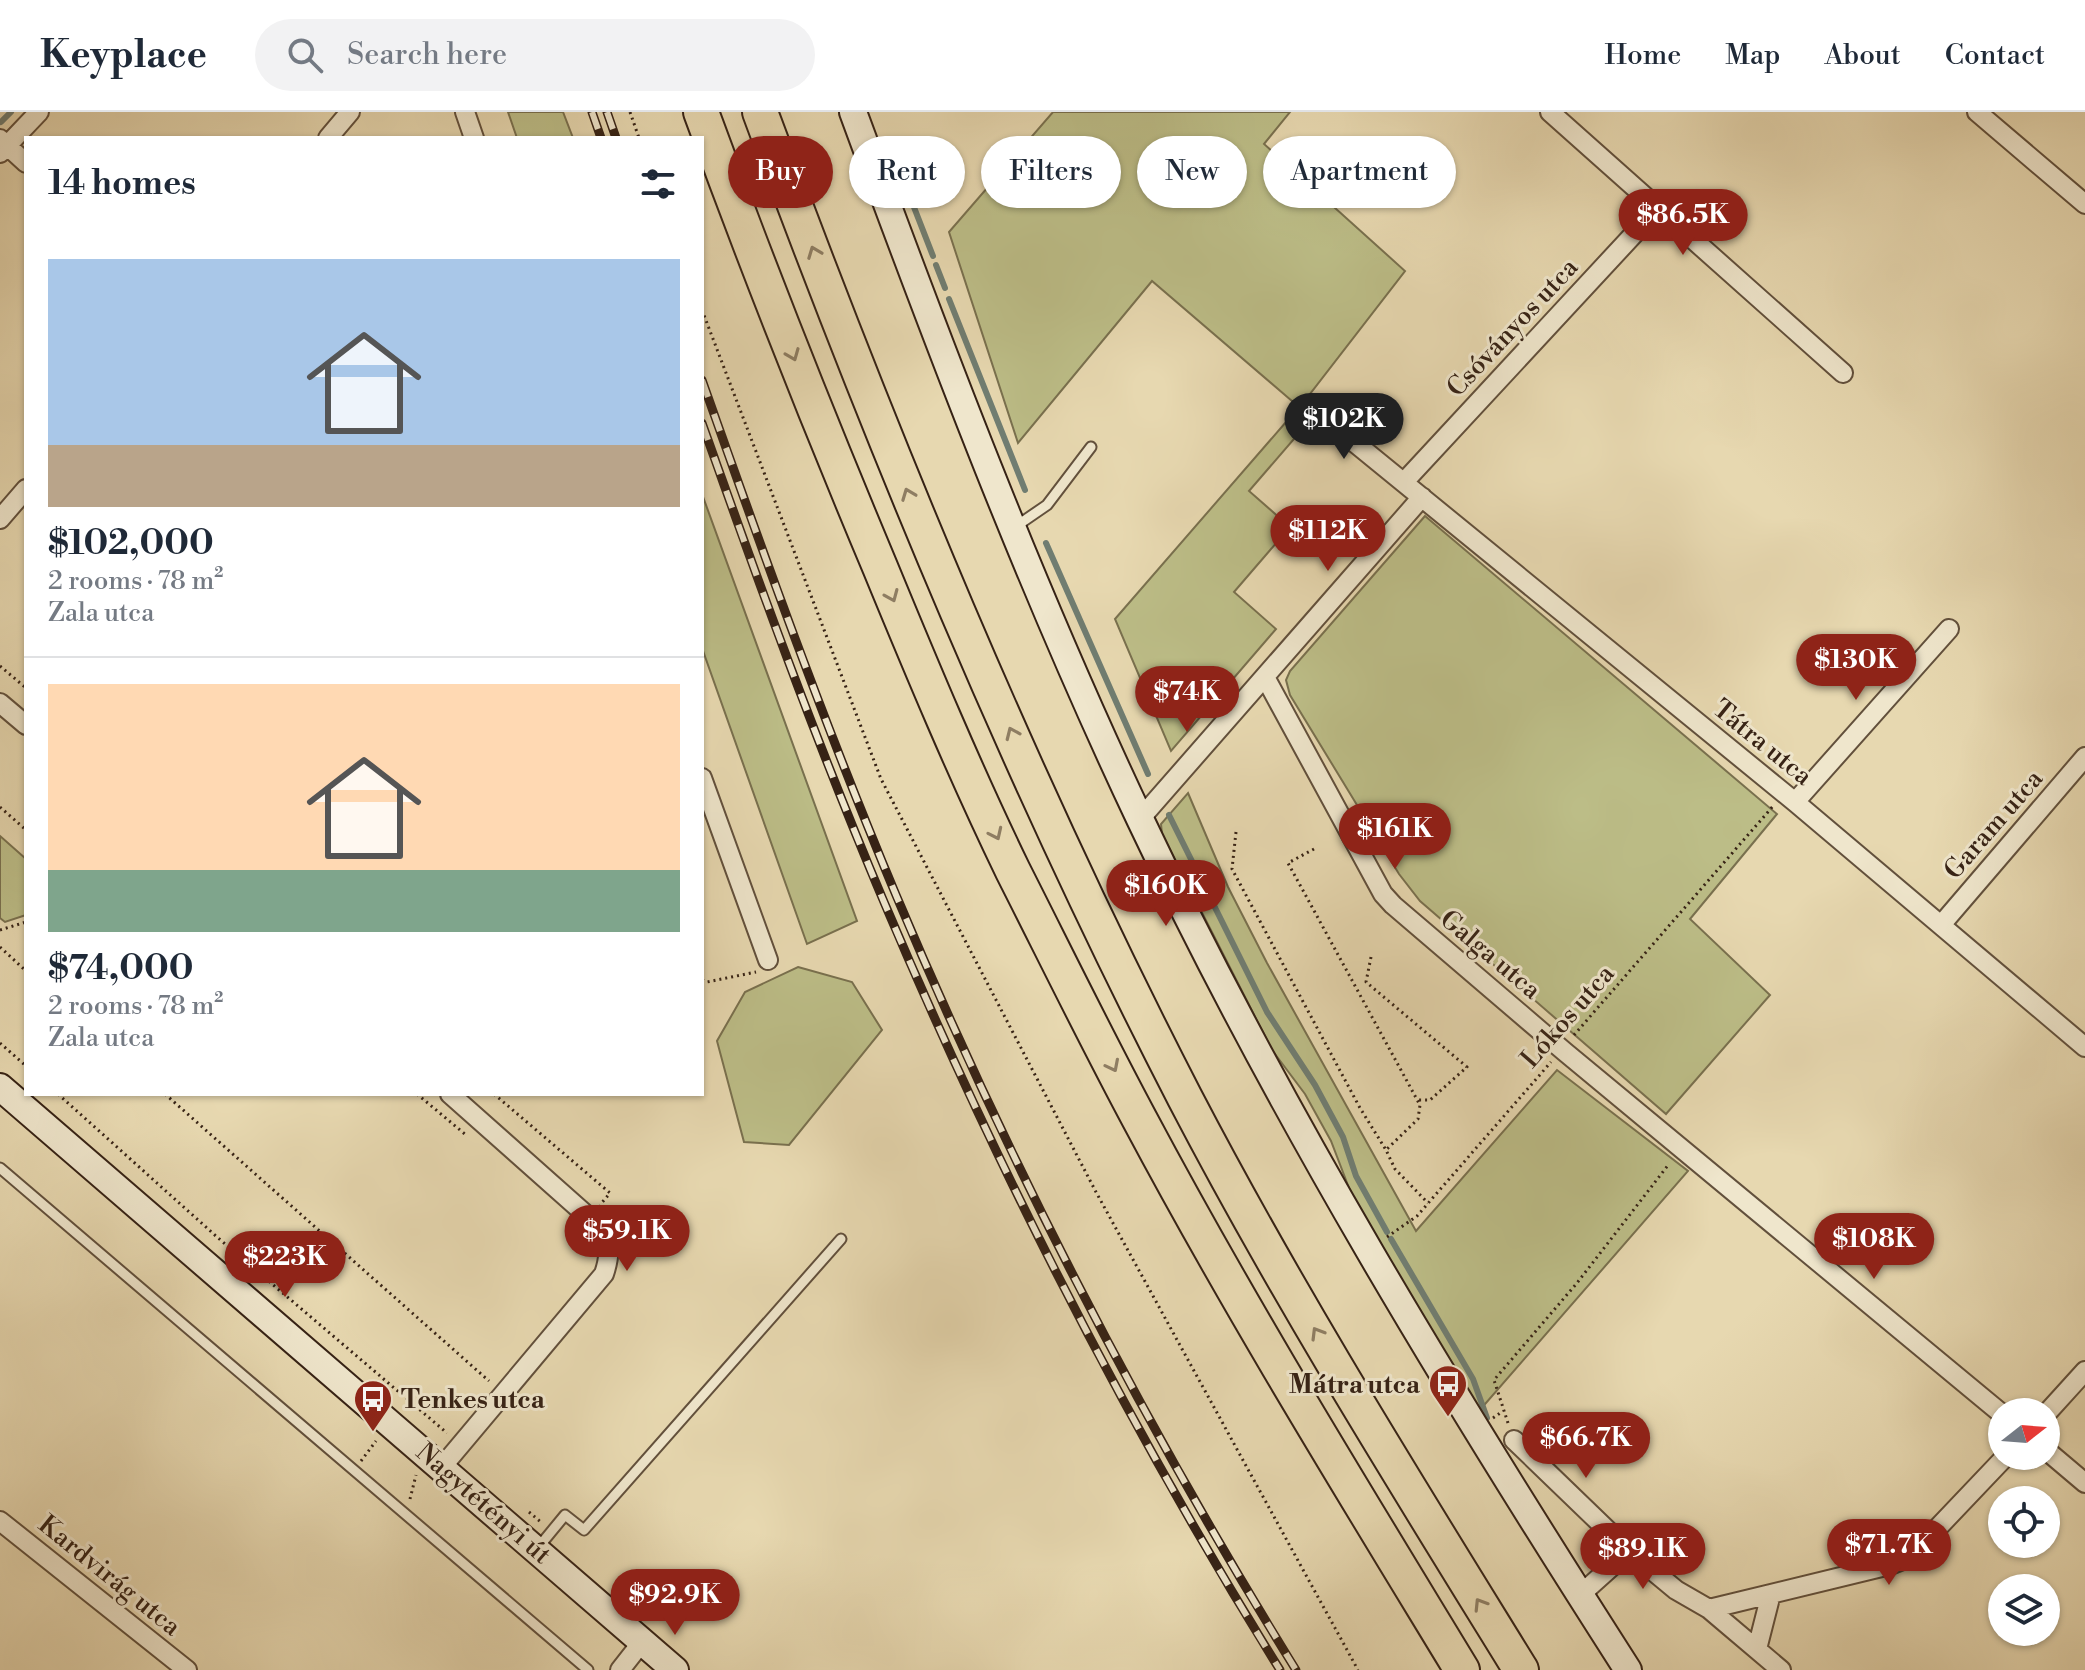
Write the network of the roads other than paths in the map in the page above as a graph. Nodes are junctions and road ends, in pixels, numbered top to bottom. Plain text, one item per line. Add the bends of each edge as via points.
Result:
1 (39, 112) edge
2 (350, 112) edge
3 (465, 112) edge
4 (701, 112) edge
5 (760, 112) edge
6 (853, 112) edge
7 (1550, 112) edge
8 (1977, 112) edge
9 (330, 136) edge
10 (473, 136) edge
11 (2, 146) edge
12 (24, 162) edge
13 (2085, 204) edge
14 (1659, 207) junction
15 (1843, 373) dead end
16 (1311, 407) dead end
17 (1091, 447) dead end
18 (1404, 482) junction
19 (24, 491) edge
20 (1422, 497) junction
21 (0, 519) edge
22 (1013, 529) junction
23 (1949, 629) dead end
24 (1265, 677) junction
25 (0, 703) edge
26 (24, 723) edge
27 (2085, 757) edge
28 (704, 784) edge
29 (1790, 798) junction
30 (1140, 819) junction
31 (1941, 925) junction
32 (768, 960) road end
33 (2085, 1047) edge
34 (2, 1094) edge
35 (452, 1096) edge
36 (0, 1168) edge
37 (841, 1239) dead end
38 (2085, 1371) edge
39 (2060, 1399) edge
40 (1988, 1402) edge
41 (1514, 1440) road end
42 (2060, 1462) edge
43 (442, 1467) junction
44 (1993, 1470) edge
45 (2085, 1483) edge
46 (0, 1521) edge
47 (537, 1549) junction
48 (1629, 1551) junction
49 (1771, 1594) junction
50 (1580, 1595) junction
51 (1709, 1609) junction
52 (642, 1642) junction
53 (1757, 1649) junction
54 (187, 1670) edge
55 (588, 1670) edge
56 (620, 1670) edge
57 (675, 1670) edge
58 (1462, 1670) edge
59 (1521, 1670) edge
60 (1628, 1670) edge
61 (1781, 1670) edge

1 - 11 street
2 - 9 street
3 - 10 street
4 -> 58 highway via 837,466 1012,867 1212,1250
59 -> 5 highway via 1240,1201 1128,983 915,511
6 - 22 street
7 - 14 street
8 - 13 street
11 - 12 street
14 - 15 street
14 - 18 street, Csóványos utca
16 - 18 street, Tátra utca
17 - 22 lane via 1047,505
18 - 20 street, Tátra utca
19 - 21 street
20 - 24 street
20 - 29 street, Tátra utca
22 - 30 street
23 - 29 street
24 - 30 street
24 - 40 street, Galga utca via 1393,905
25 - 26 street
27 - 31 street, Garam utca
28 - 32 street
29 - 31 street, Tátra utca
30 - 50 street via 1269,1073 1367,1249
31 - 33 street, Tátra utca
34 - 43 street, Nagytétényi út
35 - 43 street via 602,1229 610,1258 604,1274
36 - 55 lane
37 - 47 lane via 584,1530 565,1515
38 - 39 street
41 - 48 street
42 - 45 street
43 - 47 street, Nagytétényi út
44 - 49 street via 1910,1557
46 - 54 street, Kardvirág utca
47 - 52 street, Nagytétényi út
48 - 50 street
48 - 51 street
49 - 51 street
49 - 53 street
50 - 60 street
51 - 53 street
52 - 56 street
52 - 57 street, Nagytétényi út
53 - 61 street

